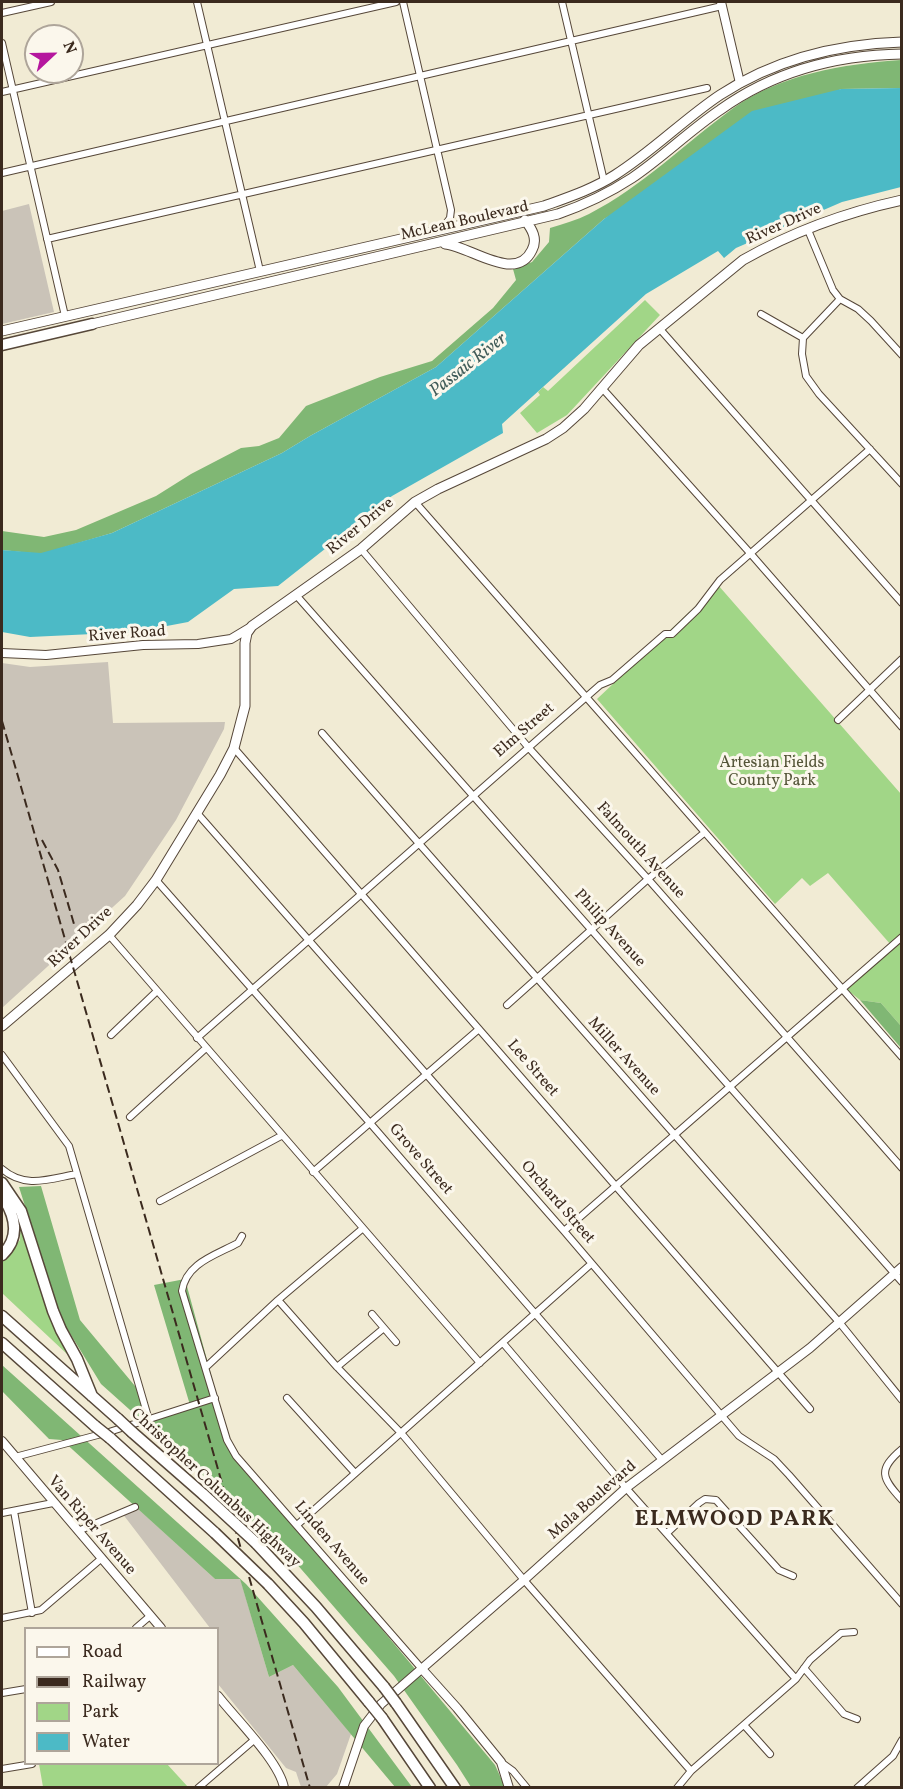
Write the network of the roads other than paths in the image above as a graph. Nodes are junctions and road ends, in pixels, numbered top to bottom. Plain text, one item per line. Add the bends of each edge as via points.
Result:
1 (51, 2) edge
2 (198, 2) edge
3 (396, 2) edge
4 (403, 2) edge
5 (562, 2) edge
6 (721, 4) edge
7 (2, 13) edge
8 (571, 40) junction
9 (902, 42) edge
10 (2, 44) edge
11 (208, 45) junction
12 (902, 54) edge
13 (420, 75) junction
14 (740, 83) junction
15 (707, 88) dead end
16 (12, 89) junction
17 (2, 92) edge
18 (589, 116) junction
19 (225, 120) junction
20 (437, 151) junction
21 (30, 166) junction
22 (2, 173) edge
23 (604, 181) junction
24 (242, 195) junction
25 (902, 200) edge
26 (516, 214) junction
27 (527, 223) junction
28 (808, 230) junction
29 (439, 231) junction
30 (47, 239) junction
31 (440, 243) junction
32 (260, 271) junction
33 (840, 299) junction
34 (761, 314) dead end
35 (65, 316) junction
36 (92, 324) joint
37 (658, 328) junction
38 (2, 331) edge
39 (803, 338) junction
40 (2, 345) edge
41 (902, 355) edge
42 (602, 387) junction
43 (870, 448) junction
44 (902, 484) edge
45 (811, 499) junction
46 (415, 502) junction
47 (361, 549) junction
48 (750, 553) junction
49 (297, 594) junction
50 (902, 603) edge
51 (252, 626) junction
52 (2, 653) edge
53 (902, 659) edge
54 (868, 690) junction
55 (585, 697) junction
56 (838, 720) dead end
57 (902, 728) edge
58 (322, 733) dead end
59 (528, 747) junction
60 (234, 748) junction
61 (472, 796) junction
62 (197, 813) junction
63 (704, 833) junction
64 (418, 843) junction
65 (648, 879) junction
66 (156, 880) junction
67 (361, 893) junction
68 (592, 930) junction
69 (109, 935) junction
70 (902, 937) edge
71 (307, 939) junction
72 (536, 979) junction
73 (252, 988) junction
74 (841, 989) junction
75 (156, 992) junction
76 (507, 1005) dead end
77 (2, 1026) edge
78 (479, 1029) junction
79 (111, 1035) dead end
80 (787, 1037) junction
81 (197, 1038) junction
82 (206, 1048) junction
83 (2, 1054) edge
84 (902, 1057) edge
85 (426, 1074) junction
86 (730, 1086) junction
87 (130, 1117) dead end
88 (370, 1123) junction
89 (674, 1135) junction
90 (281, 1136) junction
91 (902, 1168) edge
92 (2, 1169) edge
93 (313, 1172) junction
94 (77, 1174) junction
95 (2, 1183) edge
96 (617, 1186) junction
97 (2, 1196) edge
98 (160, 1201) dead end
99 (362, 1229) junction
100 (564, 1231) junction
101 (242, 1236) dead end
102 (2, 1255) edge
103 (591, 1264) junction
104 (898, 1270) edge
105 (902, 1281) edge
106 (278, 1300) junction
107 (535, 1313) junction
108 (372, 1314) dead end
109 (2, 1316) edge
110 (839, 1322) junction
111 (384, 1328) junction
112 (396, 1342) dead end
113 (503, 1343) junction
114 (2, 1346) edge
115 (480, 1362) junction
116 (206, 1366) junction
117 (336, 1367) junction
118 (779, 1372) junction
119 (92, 1396) junction
120 (215, 1398) junction
121 (287, 1398) dead end
122 (902, 1400) edge
123 (810, 1408) dead end
124 (723, 1416) junction
125 (149, 1420) junction
126 (402, 1434) junction
127 (110, 1435) junction
128 (2, 1441) edge
129 (902, 1449) edge
130 (15, 1457) junction
131 (662, 1460) junction
132 (355, 1473) junction
133 (626, 1488) junction
134 (902, 1500) edge
135 (53, 1503) junction
136 (135, 1508) dead end
137 (14, 1511) junction
138 (2, 1513) edge
139 (297, 1525) junction
140 (78, 1531) junction
141 (667, 1533) junction
142 (102, 1558) junction
143 (793, 1576) dead end
144 (524, 1580) junction
145 (902, 1604) edge
146 (32, 1613) junction
147 (150, 1616) junction
148 (2, 1618) edge
149 (138, 1627) edge
150 (158, 1627) edge
151 (854, 1632) dead end
152 (804, 1668) junction
153 (422, 1670) junction
154 (796, 1679) junction
155 (24, 1689) edge
156 (2, 1693) edge
157 (219, 1697) edge
158 (857, 1719) dead end
159 (744, 1725) junction
160 (254, 1740) junction
161 (902, 1740) edge
162 (770, 1754) dead end
163 (501, 1762) junction
164 (26, 1765) edge
165 (2, 1769) edge
166 (691, 1771) junction
167 (681, 1786) edge
168 (198, 1788) edge
169 (284, 1788) edge
170 (343, 1788) edge
171 (430, 1788) edge
172 (455, 1788) edge
173 (508, 1788) edge
174 (527, 1788) edge
175 (857, 1788) edge

1 - 7 street
2 - 11 street
3 - 11 street
4 - 13 street
5 - 8 street
6 - 8 street
6 - 14 street
8 - 13 street
8 - 18 street
9 - 14 main road, McLean Boulevard via 857,44 822,51
10 - 16 street
11 - 16 street
11 - 19 street
12 - 27 main road, McLean Boulevard via 828,62 771,81 719,110 613,190
13 - 19 street
13 - 20 street
14 - 23 main road, McLean Boulevard
15 - 18 street
16 - 17 street
16 - 21 street
18 - 20 street
18 - 23 street
19 - 21 street
19 - 24 street
20 - 24 street
20 - 29 street via 451,210
21 - 22 street
21 - 30 street
23 - 26 main road, McLean Boulevard via 570,197
24 - 30 street
24 - 32 street
25 - 28 main road, River Drive via 845,215
26 - 27 main road
26 - 29 main road, McLean Boulevard
27 - 31 main road, McLean Boulevard
27 - 31 main road via 535,244 531,253 516,264 504,265 462,247
28 - 33 street via 828,281
28 - 37 main road, River Drive via 743,260
29 - 32 main road, McLean Boulevard
30 - 35 street
31 - 36 main road, McLean Boulevard
32 - 35 main road, McLean Boulevard
33 - 39 street
33 - 41 street via 858,309
34 - 39 street
35 - 38 main road, McLean Boulevard
36 - 40 highway, McLean Boulevard
37 - 42 main road, River Drive
37 - 45 street
39 - 43 street via 806,376
42 - 46 main road, River Drive via 555,434
42 - 48 street
43 - 44 street
43 - 45 street, Elm Street
45 - 48 street, Elm Street
45 - 50 street
46 - 47 main road, River Drive
46 - 55 street
47 - 49 main road, River Drive
47 - 59 street, Falmouth Avenue
48 - 54 street
48 - 55 street, Elm Street via 672,634 664,634 612,680
49 - 51 main road, River Drive
49 - 61 street, Philip Avenue
51 - 52 street, River Road via 231,639 198,644 46,655
51 - 60 main road, River Drive via 245,643 245,706
53 - 54 street
54 - 56 street
54 - 57 street
55 - 59 street, Elm Street
55 - 63 street
58 - 64 street, Miller Avenue
59 - 61 street, Elm Street
59 - 65 street, Falmouth Avenue
60 - 62 main road, River Drive
60 - 67 street, Lee Street
61 - 64 street, Elm Street
61 - 68 street, Philip Avenue
62 - 66 main road, River Drive
62 - 71 street, Orchard Street
63 - 65 street
63 - 74 street
64 - 67 street, Elm Street
64 - 72 street, Miller Avenue
65 - 68 street
65 - 80 street, Falmouth Avenue
66 - 69 main road, River Drive
66 - 73 street, Grove Street
67 - 71 street, Elm Street
67 - 78 street, Lee Street
68 - 72 street
68 - 86 street, Philip Avenue
69 - 75 street
69 - 77 main road, River Drive
70 - 74 street
71 - 73 street, Elm Street
71 - 85 street, Orchard Street
72 - 76 street
72 - 89 street, Miller Avenue
73 - 81 street, Elm Street
73 - 88 street, Grove Street
74 - 80 street
74 - 84 street
75 - 79 street
75 - 81 street
78 - 85 street
78 - 96 street, Lee Street
80 - 86 street
80 - 91 street, Falmouth Avenue
81 - 82 street
82 - 87 street
82 - 90 street
83 - 94 street via 65,1138
85 - 88 street
85 - 100 street, Orchard Street
86 - 89 street
86 - 104 street, Philip Avenue
88 - 93 street
88 - 107 street, Grove Street
89 - 96 street
89 - 110 street, Miller Avenue
90 - 93 street
90 - 98 street
92 - 94 street via 24,1181
93 - 99 street
94 - 125 street
95 - 119 highway via 21,1211 60,1330
96 - 100 street
96 - 118 street, Lee Street
97 - 102 highway via 15,1225 12,1242
99 - 106 street
99 - 115 street
100 - 103 street, Orchard Street
101 - 116 street, Linden Avenue via 238,1243 192,1269 184,1281 183,1298
103 - 107 street
103 - 124 street, Orchard Street
104 - 105 street, Philip Avenue
104 - 110 street, Mola Boulevard
106 - 116 street
106 - 117 street
107 - 113 street
107 - 131 street, Grove Street
108 - 111 street
109 - 119 highway, Christopher Columbus Highway
110 - 118 street, Mola Boulevard
110 - 122 street, Miller Avenue
111 - 112 street
111 - 117 street
113 - 115 street
113 - 133 street
114 - 127 highway, Christopher Columbus Highway, bridge
115 - 126 street
116 - 120 street, Linden Avenue
117 - 126 street
118 - 123 street, Lee Street
118 - 124 street, Mola Boulevard
119 - 172 highway, Christopher Columbus Highway, bridge via 256,1543 316,1607 384,1687
120 - 125 street
120 - 139 street, Linden Avenue via 231,1448
121 - 132 street
124 - 131 street, Mola Boulevard
124 - 145 street, Orchard Street via 740,1436 789,1475
125 - 127 street
126 - 132 street
126 - 144 street
127 - 130 street
127 - 171 highway, Christopher Columbus Highway, bridge via 304,1623 382,1718
128 - 130 street, Van Riper Avenue
129 - 134 street via 889,1459 885,1472 888,1484
130 - 135 street, Van Riper Avenue
131 - 133 street, Mola Boulevard
132 - 139 street
133 - 141 street
133 - 144 street, Mola Boulevard
135 - 137 street
135 - 140 street, Van Riper Avenue
136 - 140 street
137 - 138 street
137 - 146 street
139 - 153 street, Linden Avenue
140 - 142 street, Van Riper Avenue
141 - 143 street via 699,1503 716,1500 778,1570
141 - 154 street
142 - 146 street via 41,1610
142 - 147 street, Van Riper Avenue
144 - 153 street, Mola Boulevard
144 - 166 street
146 - 148 street
147 - 149 street
147 - 150 street, Van Riper Avenue
151 - 152 street via 841,1633
152 - 154 street
152 - 158 street via 844,1714
153 - 163 street, Linden Avenue
153 - 170 street, Mola Boulevard via 372,1713 358,1739
154 - 159 street
155 - 156 street
157 - 160 street
159 - 162 street
159 - 166 street
160 - 168 street
160 - 169 street via 279,1772
161 - 175 street via 893,1756
163 - 173 street
163 - 174 street, Linden Avenue
164 - 165 street
166 - 167 street

